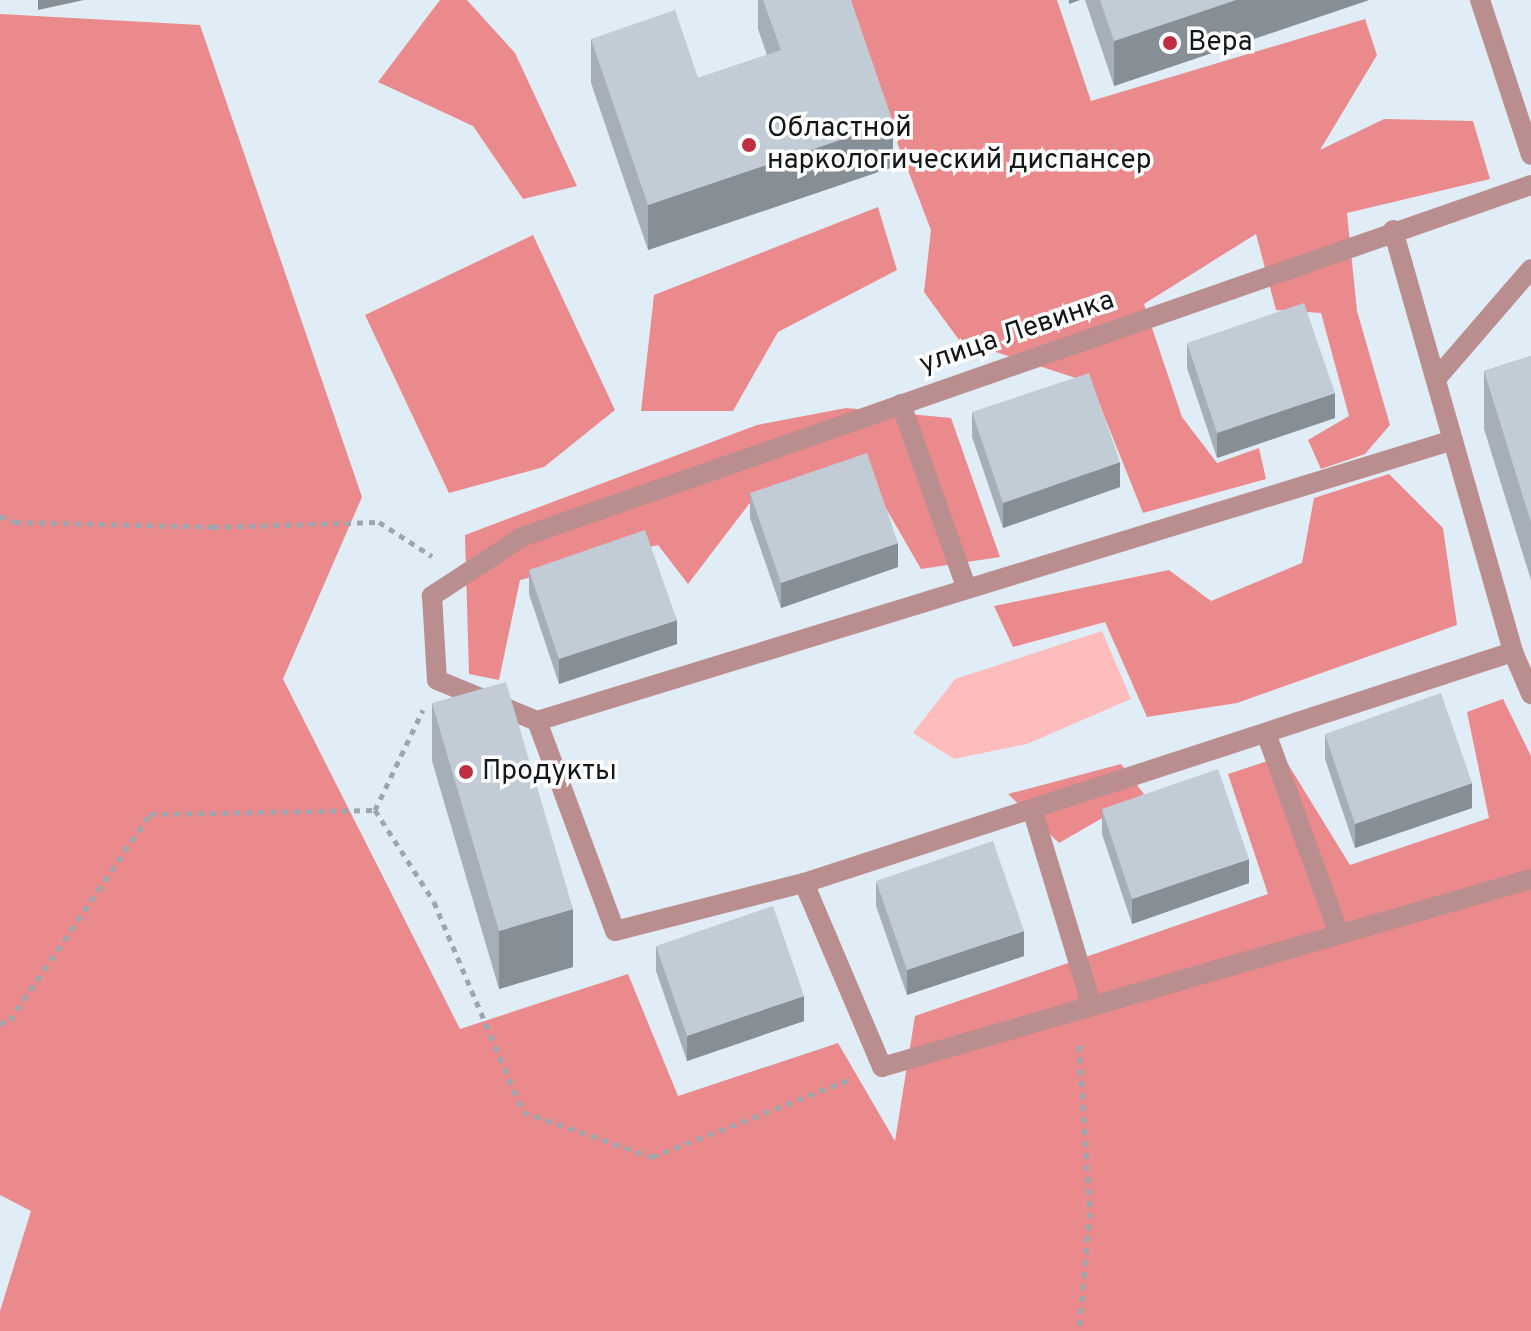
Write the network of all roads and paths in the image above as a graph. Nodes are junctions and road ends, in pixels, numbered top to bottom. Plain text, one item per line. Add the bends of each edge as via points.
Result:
1 (1480, 0) edge
2 (1531, 155) edge
3 (1531, 185) edge
4 (1393, 230) junction
5 (1531, 269) edge
6 (1436, 379) junction
7 (901, 404) junction
8 (1453, 440) junction
9 (0, 516) edge
10 (463, 575) junction
11 (967, 589) junction
12 (1513, 652) junction
13 (437, 680) junction
14 (1531, 694) edge
15 (537, 721) junction
16 (1266, 733) junction
17 (1032, 809) junction
18 (375, 810) junction
19 (1531, 879) edge
20 (804, 883) junction
21 (1339, 934) junction
22 (1084, 1008) junction
23 (0, 1024) edge
24 (882, 1067) junction
25 (1079, 1331) edge

1 - 2 street
3 - 4 street, улица Левинка
4 - 6 street
4 - 7 street, улица Левинка
5 - 6 street
6 - 8 street
7 - 10 street, улица Левинка via 522,537
7 - 11 street
8 - 11 street
8 - 12 street
9 - 10 path via 15,522 213,527 379,522
10 - 13 street, улица Левинка via 432,596
11 - 15 street
12 - 14 street
12 - 16 street
13 - 15 street
13 - 18 path
15 - 20 street via 615,931
16 - 17 street
16 - 21 street
17 - 20 street
17 - 22 street
18 - 23 path via 150,814 10,1020
18 - 24 path via 434,902 523,1112 652,1157
19 - 21 street
20 - 24 street
21 - 22 street
22 - 24 street
22 - 25 path via 1090,1212

